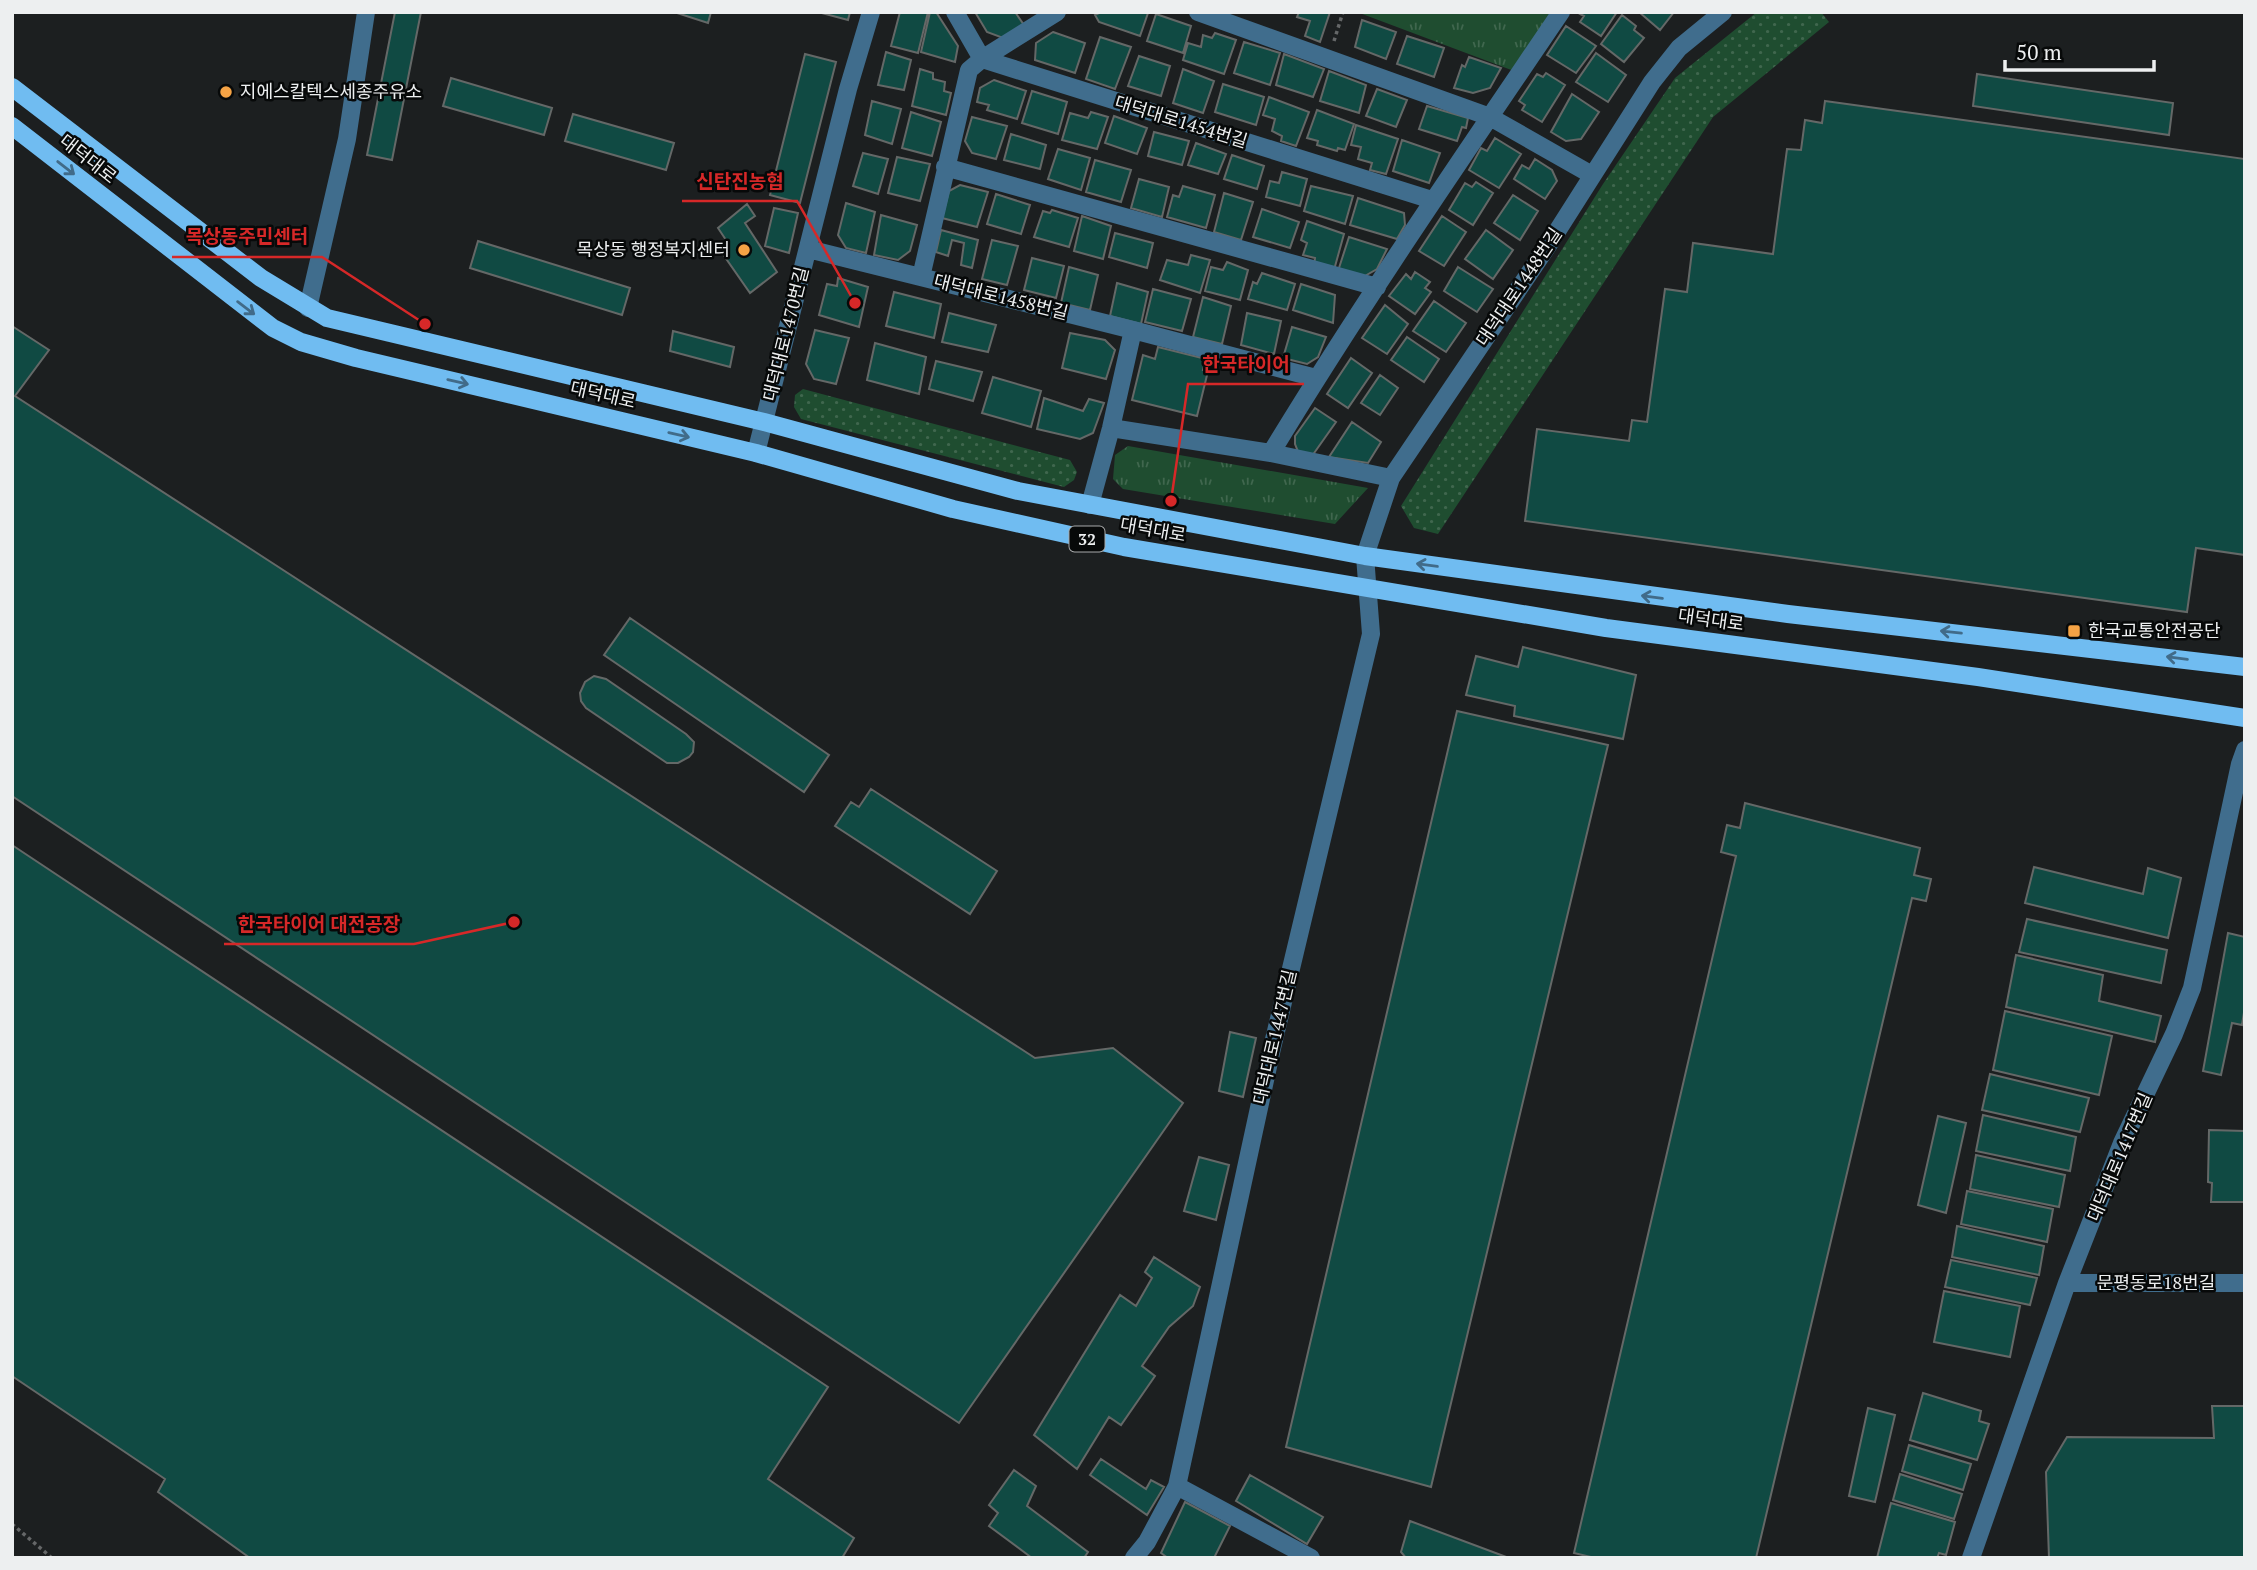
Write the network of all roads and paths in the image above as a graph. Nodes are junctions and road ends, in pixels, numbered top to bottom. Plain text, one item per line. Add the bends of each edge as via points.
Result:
1 (366, 12) edge
2 (871, 12) edge
3 (955, 12) edge
4 (1057, 12) edge
5 (1198, 12) edge
6 (1343, 12) edge
7 (1561, 12) edge
8 (1723, 12) edge
9 (1332, 46) dead end
10 (982, 59) junction
11 (12, 87) edge
12 (1490, 117) junction
13 (12, 126) edge
14 (945, 167) junction
15 (1592, 175) junction
16 (1432, 200) junction
17 (808, 249) junction
18 (921, 277) junction
19 (1377, 287) junction
20 (308, 308) junction
21 (1133, 330) junction
22 (1316, 378) junction
23 (764, 422) junction
24 (1111, 428) junction
25 (755, 453) junction
26 (1271, 453) junction
27 (1391, 478) junction
28 (1090, 505) junction
29 (1365, 556) junction
30 (1366, 589) junction
31 (2245, 667) edge
32 (2245, 718) edge
33 (2245, 750) edge
34 (2067, 1283) junction
35 (2245, 1283) edge
36 (1177, 1486) junction
37 (12, 1524) edge
38 (52, 1558) edge
39 (1133, 1558) edge
40 (1311, 1558) edge
41 (1971, 1558) edge

1 - 20 street via 347,139
2 - 17 street, 대덕대로1470번길
3 - 10 street
4 - 10 street, 대덕대로1458번길
5 - 12 street
6 - 9 path
7 - 12 street
8 - 15 street, 대덕대로1448번길 via 1679,48
10 - 14 street, 대덕대로1458번길 via 969,70
10 - 16 street, 대덕대로1454번길
11 - 20 main road, 대덕대로 / 32 via 261,278
12 - 15 street
12 - 16 street
13 -> 25 main road, 대덕대로 / 32 via 262,320 302,342
14 - 18 street, 대덕대로1458번길
14 - 19 street
15 - 27 street, 대덕대로1448번길
16 - 19 street
17 - 18 street
17 - 23 street, 대덕대로1470번길
18 - 21 street, 대덕대로1458번길
19 - 22 street
20 - 23 main road, 대덕대로 / 32 via 327,318
21 - 22 street
21 - 24 street
22 - 26 street
23 - 25 street, 대덕대로1470번길
23 - 28 main road, 대덕대로 / 32 via 1018,491
24 - 26 street
24 - 28 street
25 - 30 main road, 대덕대로 / 32 via 953,509 1125,547
26 - 27 street
27 - 29 street, 대덕대로1448번길
28 - 29 main road, 대덕대로 / 32
29 - 30 street, 대덕대로1448번길
31 -> 29 main road, 대덕대로 / 32 via 1788,614
30 - 32 main road, 대덕대로 / 32 via 1606,628
30 - 36 street, 대덕대로1447번길 via 1371,634 1272,1048
33 - 34 street, 대덕대로1417번길 via 2192,988 2122,1143
34 - 35 street, 문평동로18번길
34 - 41 street, 대덕대로1417번길
36 - 39 street, 대덕대로1447번길 via 1147,1542
36 - 40 street
37 - 38 path

